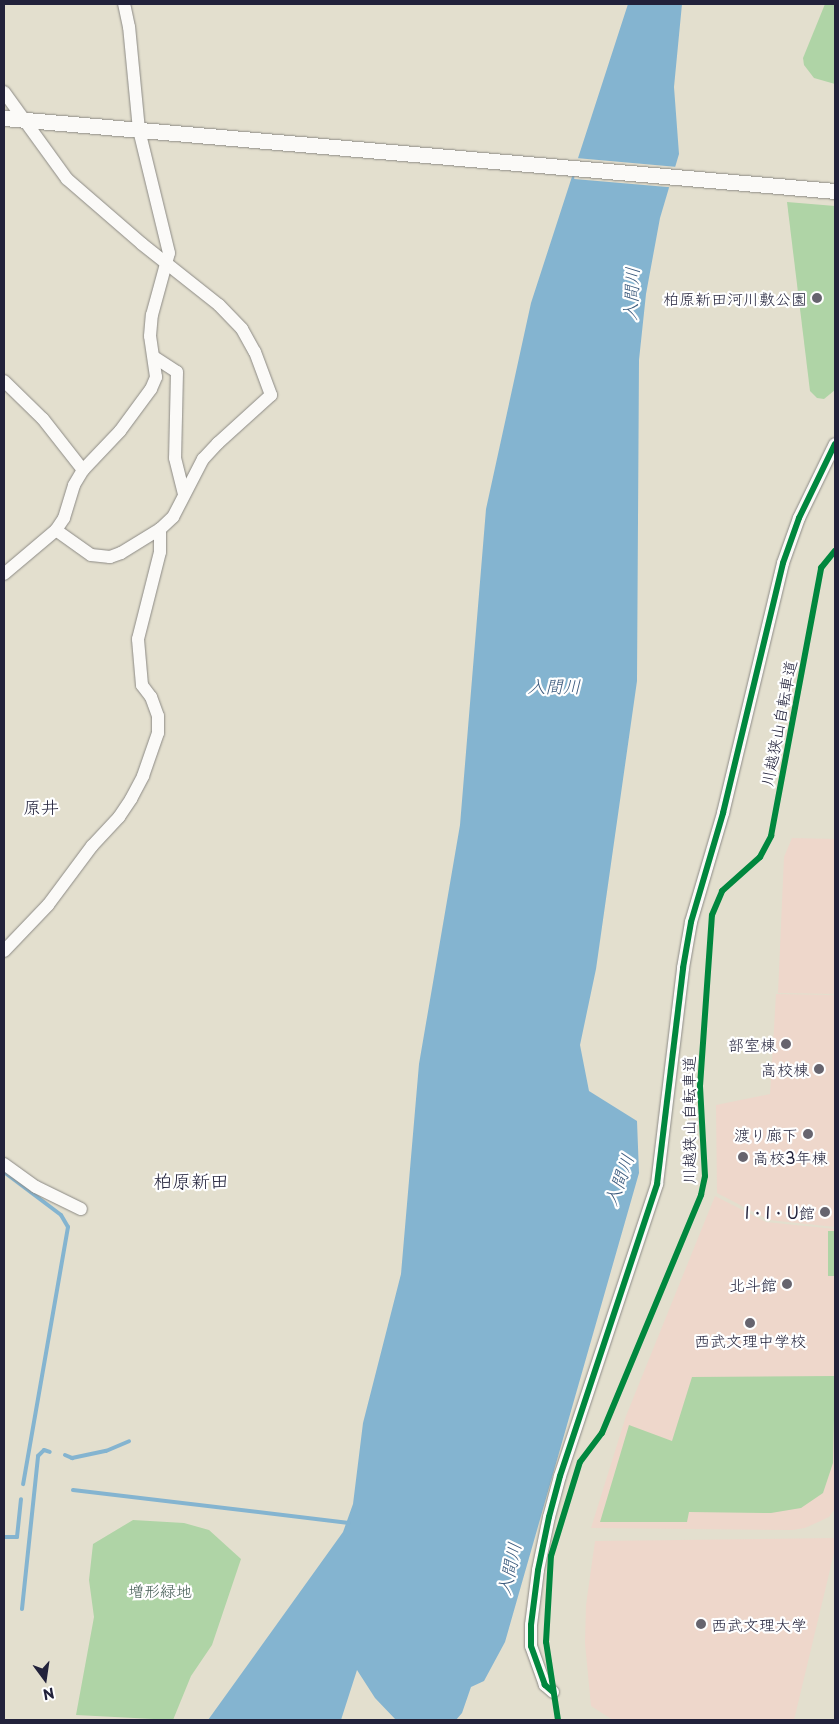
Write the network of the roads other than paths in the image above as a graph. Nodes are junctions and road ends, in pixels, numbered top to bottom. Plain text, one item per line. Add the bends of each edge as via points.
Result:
1 (124, 4) edge
2 (4, 92) edge
3 (4, 118) edge
4 (26, 120) junction
5 (138, 130) junction
6 (835, 192) edge
7 (168, 264) junction
8 (154, 357) junction
9 (4, 381) edge
10 (10, 394) edge
11 (835, 444) edge
12 (83, 470) junction
13 (184, 493) junction
14 (160, 529) junction
15 (56, 530) junction
16 (4, 574) edge
17 (4, 952) edge
18 (4, 1164) edge
19 (80, 1209) dead end
20 (553, 1692) dead end

1 - 5 street
2 - 4 street
3 - 4 street
4 - 5 street
4 - 7 street via 67,179
5 - 6 street
5 - 7 street via 165,234
7 - 8 street via 152,315 150,336
7 - 13 street via 242,329 255,352 271,396 203,459
8 - 12 street via 156,377 151,389 120,431
8 - 13 street via 177,372 175,458
9 - 10 street
10 - 12 street via 44,419
11 - 20 street via 799,518 783,563 723,812 691,922 657,1184 549,1517 538,1570 531,1646 545,1685
12 - 15 street
13 - 14 street via 173,517
14 - 15 street via 110,557 82,551
14 - 17 street via 160,552 138,639 142,685 158,716 158,733 143,776 119,817 92,846 48,905
15 - 16 street
18 - 19 street via 36,1187

